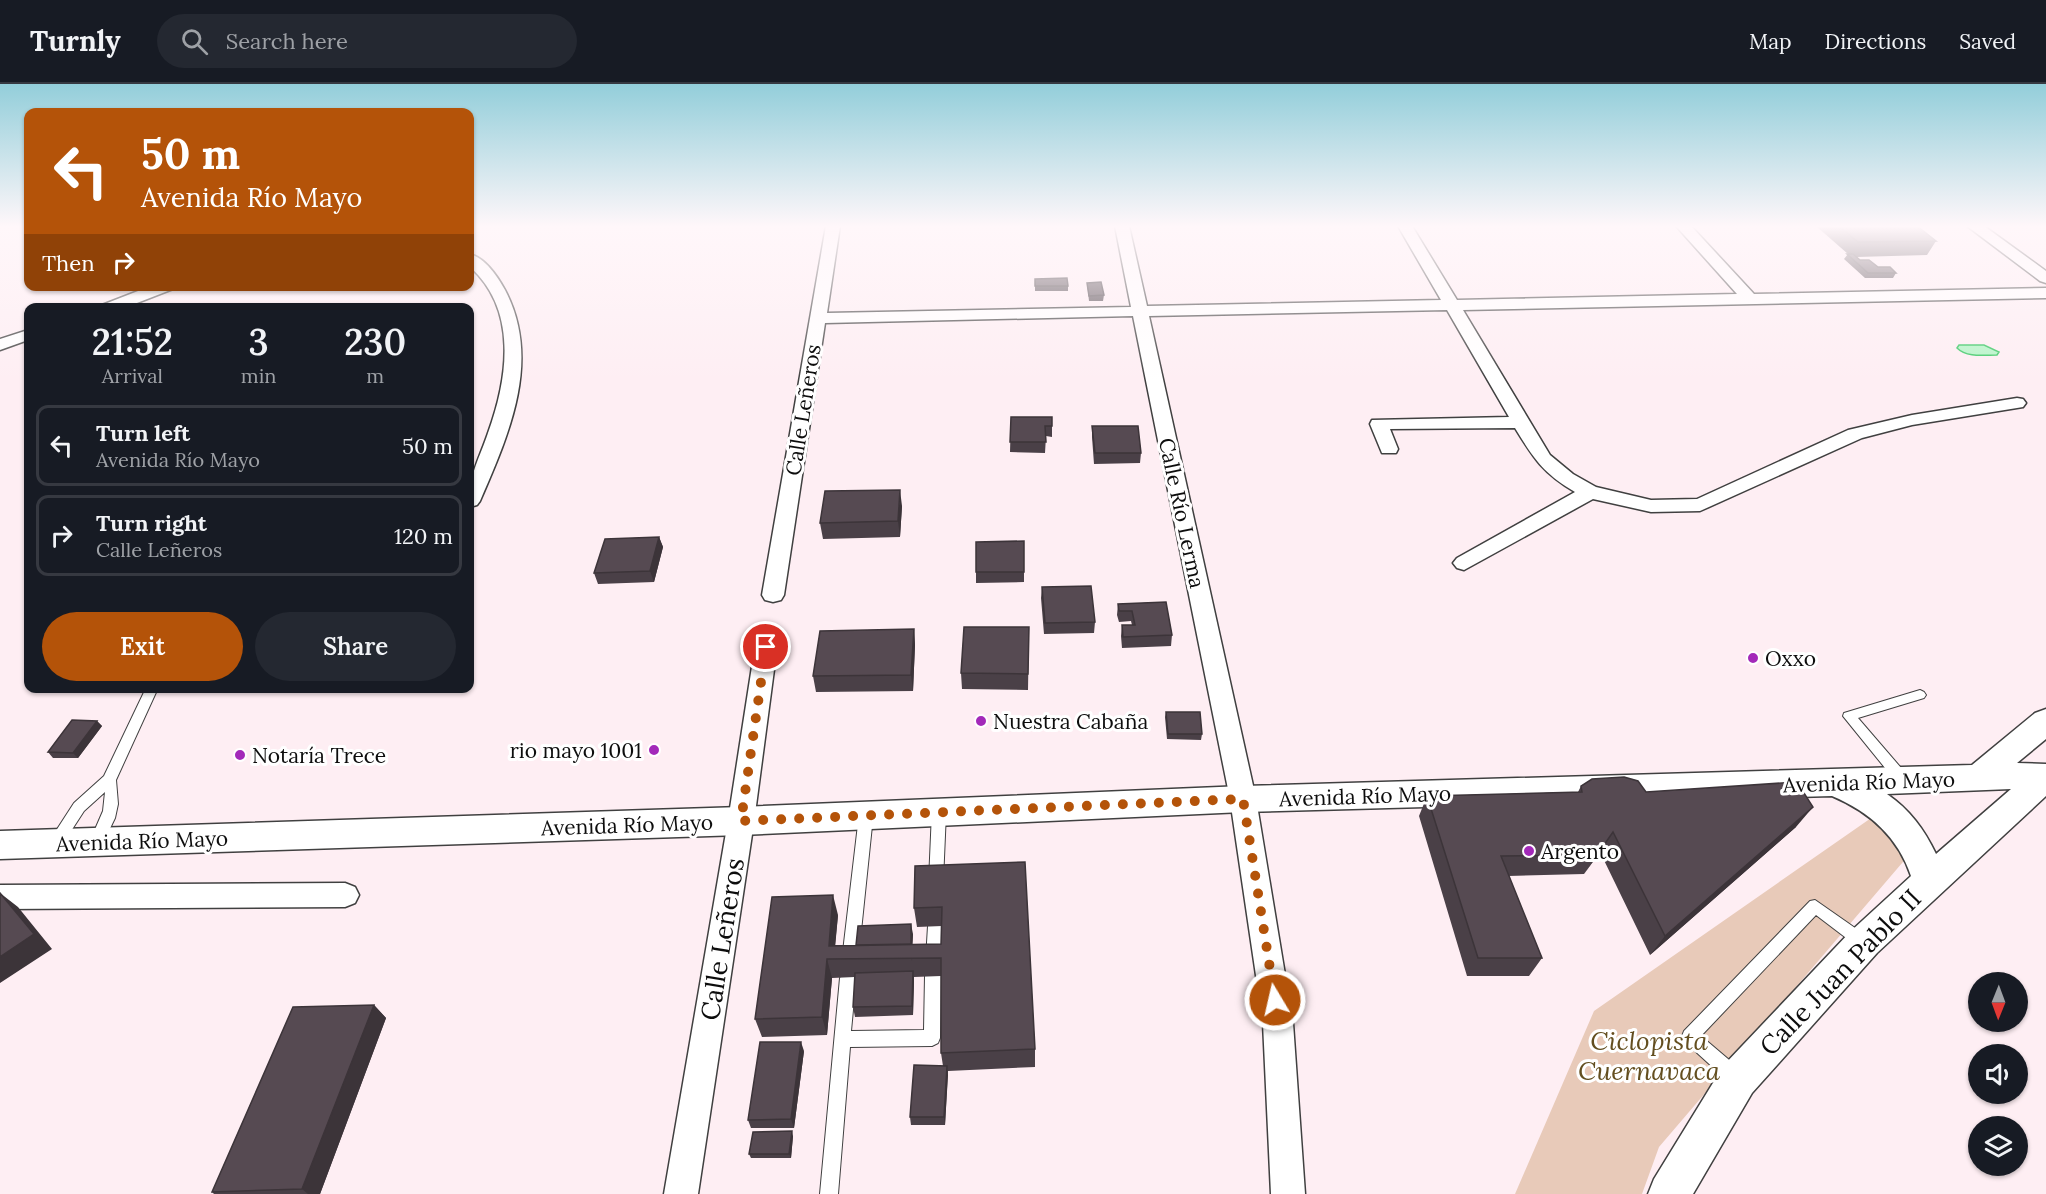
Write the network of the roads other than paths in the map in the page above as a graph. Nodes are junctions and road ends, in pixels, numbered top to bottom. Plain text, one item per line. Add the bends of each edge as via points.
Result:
1 (490, 278) edge
2 (825, 278) edge
3 (1132, 278) edge
4 (1436, 278) edge
5 (1730, 278) edge
6 (2046, 292) edge
7 (162, 294) edge
8 (1749, 298) junction
9 (127, 303) edge
10 (1451, 304) junction
11 (1139, 311) junction
12 (818, 318) junction
13 (24, 336) edge
14 (0, 345) edge
15 (2017, 403) dead end
16 (1521, 422) junction
17 (1389, 449) dead end
18 (474, 492) edge
19 (1590, 492) junction
20 (1464, 564) dead end
21 (773, 595) dead end
22 (766, 647) dead end
23 (150, 693) edge
24 (1920, 695) dead end
25 (2046, 721) edge
26 (2046, 777) edge
27 (1977, 779) junction
28 (109, 780) junction
29 (1904, 781) junction
30 (1834, 783) junction
31 (1243, 799) junction
32 (939, 812) junction
33 (866, 816) junction
34 (741, 821) junction
35 (97, 842) junction
36 (55, 843) junction
37 (0, 845) edge
38 (1930, 880) junction
39 (936, 885) edge
40 (345, 895) dead end
41 (0, 897) edge
42 (935, 926) edge
43 (1864, 942) junction
44 (842, 1039) junction
45 (1738, 1079) junction
46 (681, 1194) edge
47 (829, 1194) edge
48 (1288, 1194) edge
49 (1669, 1194) edge

1 - 18 street via 507,307 514,345 509,398
2 - 12 street, Calle Leñeros
3 - 11 street, Calle Río Lerma
4 - 10 street
5 - 8 street
6 - 8 street
7 - 9 street
8 - 10 street
10 - 11 street
10 - 16 street
11 - 12 street
11 - 31 street, Calle Río Lerma
12 - 21 street, Calle Leñeros
13 - 14 street
15 - 19 street via 1912,420 1855,434 1700,505 1651,506
16 - 17 street via 1379,424
16 - 19 street via 1543,459
19 - 20 street
22 - 34 street, Calle Leñeros
23 - 28 lane
24 - 29 lane via 1849,716
25 - 27 street
26 - 27 street, Avenida Río Mayo
26 - 38 street, Calle Juan Pablo II
27 - 29 street, Avenida Río Mayo
28 - 35 lane via 113,806
28 - 36 lane via 79,807
29 - 30 street, Avenida Río Mayo
30 - 31 street, Avenida Río Mayo
30 - 38 street via 1856,791 1899,822 1914,841
31 - 32 street, Avenida Río Mayo
31 - 48 street, Calle Río Lerma via 1278,1023
32 - 33 street, Avenida Río Mayo
32 - 39 lane
33 - 34 street, Avenida Río Mayo
33 - 44 lane
34 - 35 street, Avenida Río Mayo
34 - 46 street, Calle Leñeros
35 - 36 street, Avenida Río Mayo
36 - 37 street, Avenida Río Mayo
38 - 43 street, Calle Juan Pablo II
40 - 41 street
42 - 44 lane via 932,1038
43 - 45 street, Calle Juan Pablo II
43 - 45 lane via 1815,906 1690,1036
44 - 47 lane
45 - 49 street, Calle Juan Pablo II

